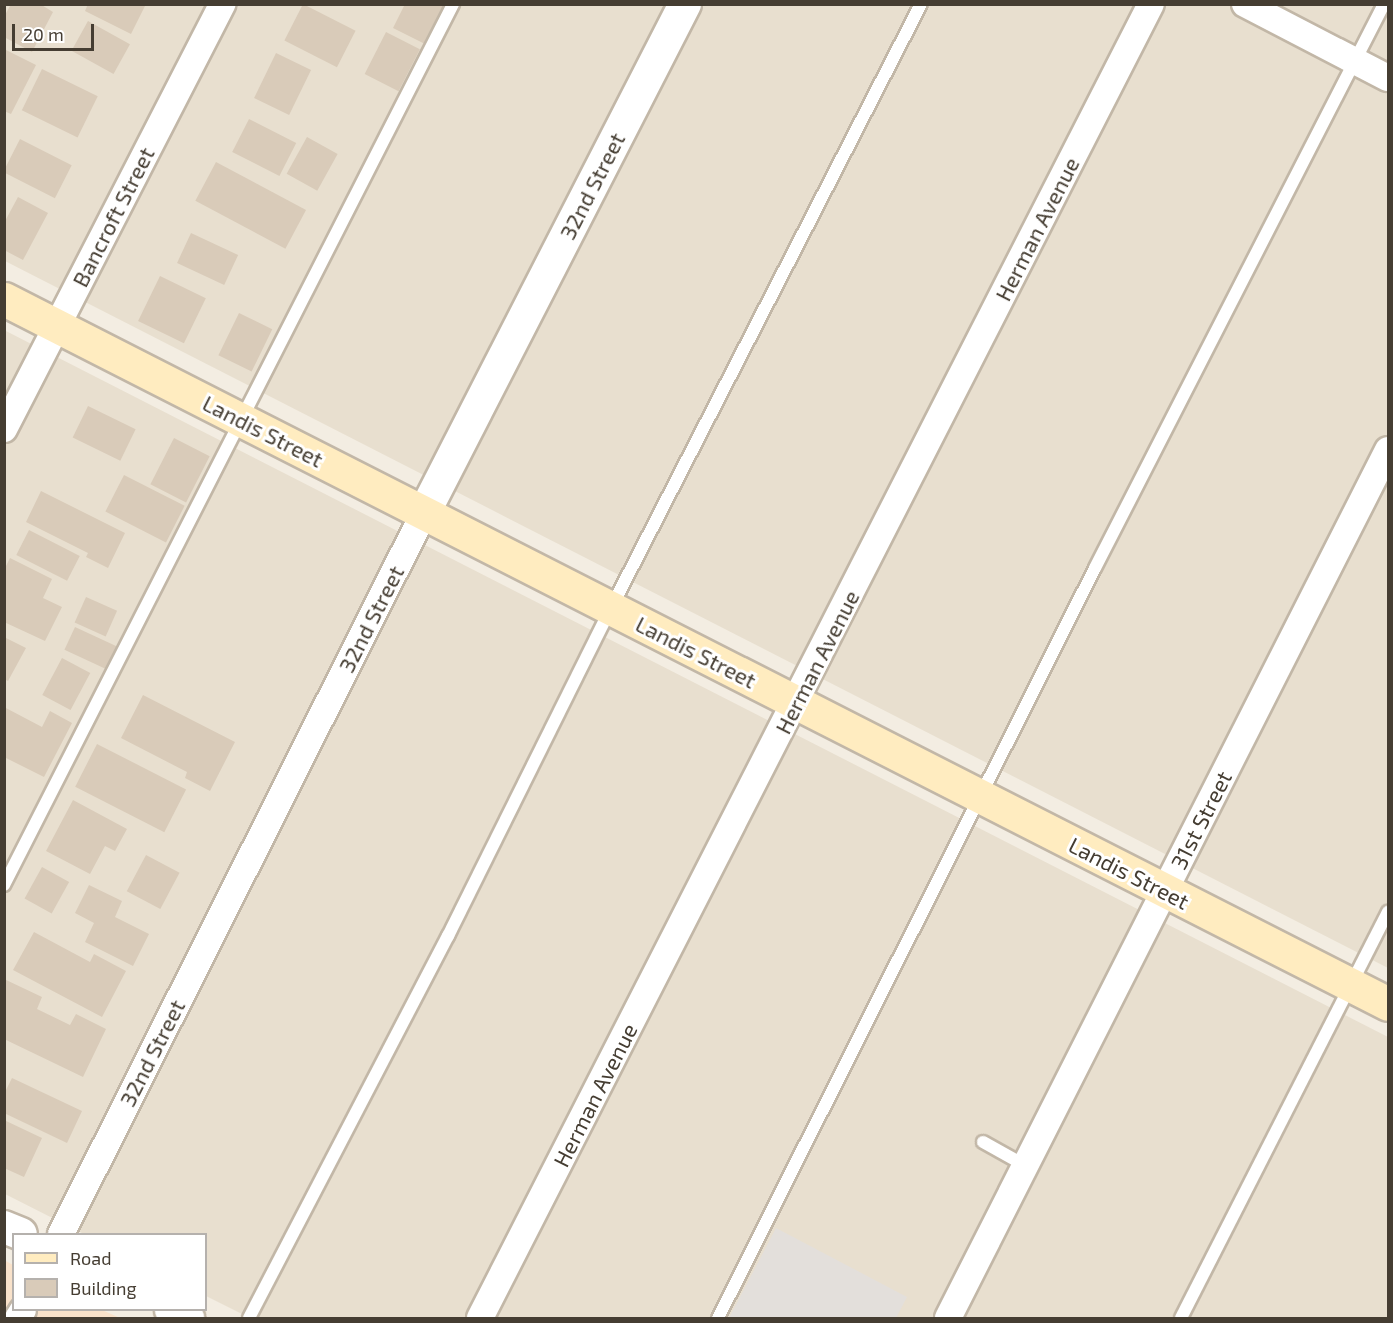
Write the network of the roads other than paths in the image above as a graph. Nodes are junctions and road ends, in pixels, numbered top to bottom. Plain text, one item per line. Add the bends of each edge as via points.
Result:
1 (222, 4) edge
2 (453, 4) edge
3 (685, 4) edge
4 (921, 4) edge
5 (1151, 4) edge
6 (1245, 4) edge
7 (1384, 4) edge
8 (1355, 61) junction
9 (1389, 78) edge
10 (4, 299) edge
11 (57, 326) junction
12 (242, 420) junction
13 (4, 429) edge
14 (1389, 450) edge
15 (424, 513) junction
16 (611, 608) junction
17 (796, 703) junction
18 (982, 798) junction
19 (4, 885) edge
20 (1165, 891) junction
21 (1389, 912) edge
22 (1352, 986) junction
23 (1389, 1004) edge
24 (983, 1142) dead end
25 (1026, 1166) junction
26 (4, 1227) edge
27 (19, 1233) edge
28 (62, 1233) edge
29 (173, 1311) edge
30 (188, 1318) edge
31 (249, 1318) edge
32 (480, 1318) edge
33 (718, 1318) edge
34 (948, 1318) edge
35 (1181, 1318) edge

1 - 11 street, Bancroft Street
2 - 12 lane
3 - 15 street, 32nd Street
4 - 16 lane
5 - 17 street, Herman Avenue
6 - 8 street
7 - 8 lane
8 - 9 street
8 - 18 lane via 1095,568
10 - 11 main road, Landis Street
11 - 12 main road, Landis Street
11 - 13 street, Bancroft Street
12 - 15 main road, Landis Street
12 - 19 lane
14 - 20 street, 31st Street
15 - 16 main road, Landis Street
15 - 28 street, 32nd Street
16 - 17 main road, Landis Street
16 - 31 lane via 448,936
17 - 18 main road, Landis Street
17 - 32 street, Herman Avenue
18 - 20 main road, Landis Street
18 - 33 lane
20 - 22 main road, Landis Street
20 - 25 street, 31st Street
21 - 22 lane
22 - 23 main road, Landis Street
22 - 35 lane
24 - 25 lane
25 - 34 street, 31st Street
26 - 27 street
29 - 30 street

